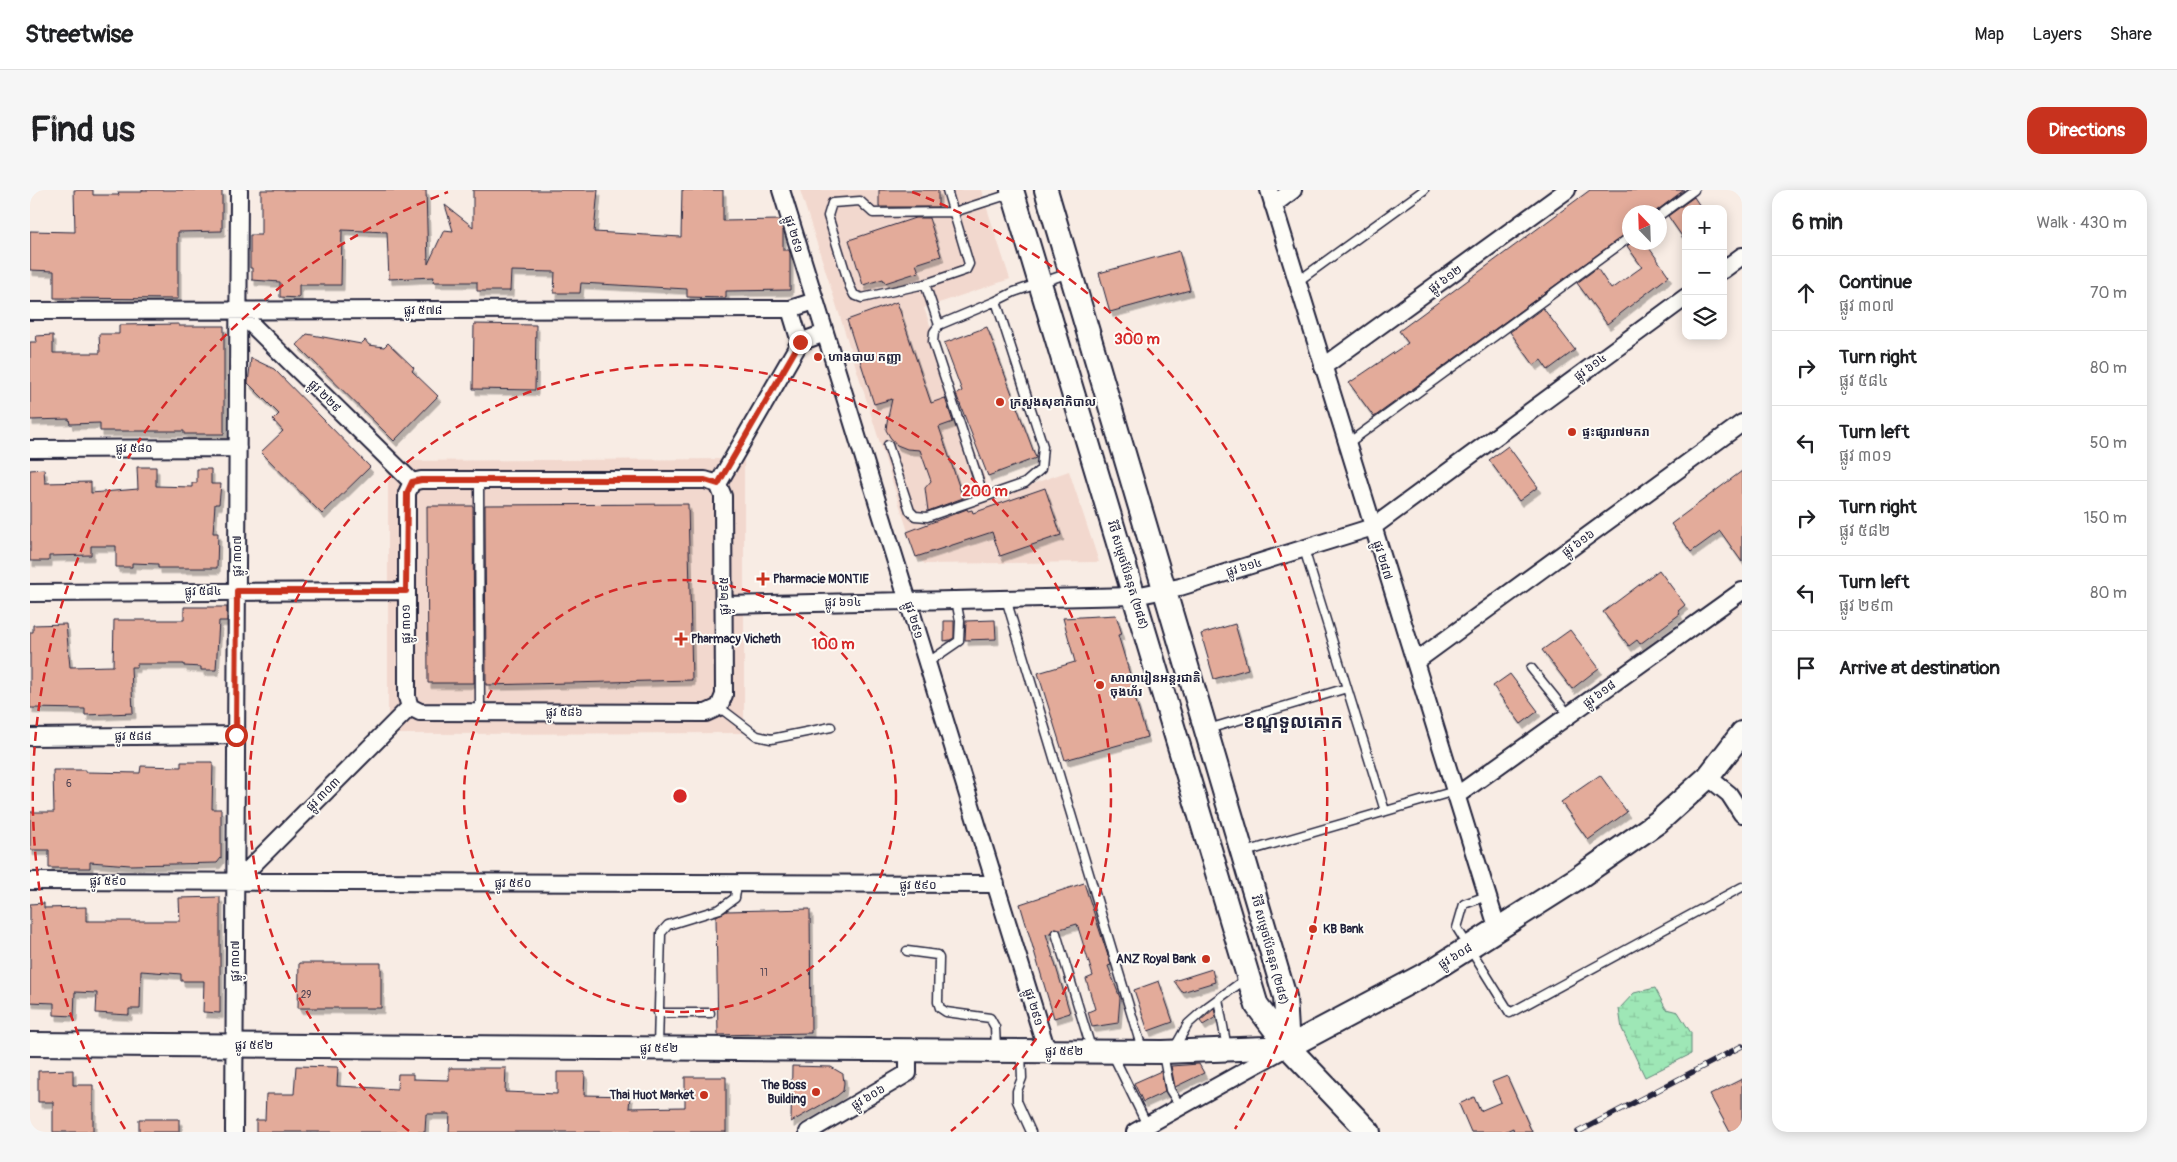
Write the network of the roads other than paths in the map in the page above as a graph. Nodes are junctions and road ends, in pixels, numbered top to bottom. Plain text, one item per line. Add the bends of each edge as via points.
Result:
1 (239, 190) edge
2 (781, 190) edge
3 (947, 190) edge
4 (1046, 190) edge
5 (1293, 190) edge
6 (1424, 190) edge
7 (1567, 190) edge
8 (1694, 190) edge
9 (1013, 192) edge
10 (1271, 197) edge
11 (1667, 211) edge
12 (954, 212) junction
13 (1622, 243) edge
14 (1742, 256) edge
15 (1727, 267) edge
16 (1071, 273) junction
17 (1297, 282) junction
18 (1040, 283) junction
19 (925, 284) junction
20 (1682, 300) edge
21 (815, 301) junction
22 (996, 301) junction
23 (790, 309) junction
24 (237, 310) junction
25 (30, 311) edge
26 (939, 325) junction
27 (825, 333) junction
28 (800, 342) junction
29 (1324, 367) junction
30 (1103, 382) junction
31 (1073, 391) junction
32 (1742, 424) edge
33 (1347, 444) junction
34 (888, 445) dead end
35 (238, 448) junction
36 (30, 449) edge
37 (479, 480) junction
38 (412, 482) junction
39 (718, 484) junction
40 (984, 497) junction
41 (1373, 527) junction
42 (1304, 549) junction
43 (1166, 590) junction
44 (237, 591) junction
45 (406, 591) junction
46 (1742, 591) edge
47 (30, 593) edge
48 (1135, 596) junction
49 (1006, 599) junction
50 (956, 600) junction
51 (908, 601) junction
52 (724, 604) junction
53 (1415, 662) junction
54 (928, 663) junction
55 (1531, 668) dead end
56 (1347, 688) junction
57 (410, 707) junction
58 (719, 707) junction
59 (480, 712) junction
60 (1569, 715) junction
61 (831, 727) dead end
62 (1207, 730) junction
63 (1742, 734) edge
64 (236, 735) junction
65 (30, 737) edge
66 (1708, 776) junction
67 (1735, 790) edge
68 (1456, 794) junction
69 (1384, 811) junction
70 (1742, 814) edge
71 (1243, 853) junction
72 (30, 881) edge
73 (236, 882) junction
74 (996, 884) junction
75 (737, 885) junction
76 (1742, 887) edge
77 (1487, 896) junction
78 (1498, 930) junction
79 (1056, 933) dead end
80 (1469, 948) junction
81 (906, 951) dead end
82 (1248, 977) junction
83 (1218, 999) junction
84 (658, 1013) junction
85 (710, 1013) dead end
86 (30, 1044) edge
87 (235, 1045) junction
88 (1288, 1047) junction
89 (658, 1048) junction
90 (1227, 1049) junction
91 (908, 1050) junction
92 (996, 1050) junction
93 (1021, 1051) junction
94 (1047, 1051) junction
95 (1101, 1051) junction
96 (1160, 1051) junction
97 (1180, 1106) junction
98 (1141, 1129) edge
99 (234, 1132) edge
100 (808, 1132) edge
101 (1031, 1132) edge
102 (1368, 1132) edge

1 - 24 street, ផ្លូវ ៣០៧
2 - 21 street, ផ្លូវ ២៩១
3 - 12 lane
4 - 16 main road, វិថី សម្តេចប៉ែននុត (២៨៩)
5 - 10 street
6 - 17 lane
7 - 29 street, ផ្លូវ ៦១២
8 - 11 lane
9 - 12 lane
9 - 18 main road, វិថី សម្តេចប៉ែននុត (២៨៩)
10 - 17 street, ផ្លូវ ២៨៧
12 - 19 lane via 968,258 966,270
12 - 19 lane via 873,213 860,201 832,203 828,216 854,295 862,298
13 - 33 lane
14 - 15 street
16 - 18 lane
16 - 30 main road, វិថី សម្តេចប៉ែននុត (២៨៩)
17 - 29 street, ផ្លូវ ២៨៧
18 - 22 lane
18 - 31 main road, វិថី សម្តេចប៉ែននុត (២៨៩)
19 - 26 lane
20 - 41 street, ផ្លូវ ៦១៤
21 - 23 street, ផ្លូវ ៥៧៨
21 - 27 street, ផ្លូវ ២៩១
22 - 26 lane
22 - 40 lane via 1043,446 1041,469 1025,483
23 - 24 street, ផ្លូវ ៥៧៨
23 - 28 street
24 - 25 street, ផ្លូវ ៥៧៨
24 - 35 street, ផ្លូវ ៣០៧
24 - 38 street, ផ្លូវ ២២៩
26 - 40 lane via 933,342
27 - 28 street
27 - 51 street, ផ្លូវ ២៩១
28 - 39 street
29 - 33 street, ផ្លូវ ២៨៧
30 - 31 main road
30 - 43 main road, វិថី សម្តេចប៉ែននុត (២៨៩)
31 - 48 main road, វិថី សម្តេចប៉ែននុត (២៨៩)
32 - 53 street, ផ្លូវ ៦១៦
33 - 41 street, ផ្លូវ ២៨៧
34 - 40 lane via 910,511 915,516 927,517
35 - 36 street, ផ្លូវ ៥៨០
35 - 44 street, ផ្លូវ ៣០៧
37 - 38 street
37 - 39 street via 705,480
37 - 59 lane
38 - 45 street, ផ្លូវ ៣០១ via 407,493
39 - 52 street, ផ្លូវ ២៩៥ via 723,496
41 - 42 street, ផ្លូវ ៦១៤
41 - 53 street, ផ្លូវ ២៨៧
42 - 43 street, ផ្លូវ ៦១៤
42 - 56 lane
43 - 48 street, ផ្លូវ ៦១៤
43 - 62 main road, វិថី សម្តេចប៉ែននុត (២៨៩)
44 - 45 street, ផ្លូវ ៥៨៤
44 - 47 street, ផ្លូវ ៥៨៤
44 - 64 street, ផ្លូវ ៣០៧
45 - 57 street, ផ្លូវ ៣០១ via 407,697
46 - 60 street, ផ្លូវ ៦១៨
48 - 49 street, ផ្លូវ ៦១៤
48 - 82 main road, វិថី សម្តេចប៉ែននុត (២៨៩)
49 - 50 street, ផ្លូវ ៦១៤
49 - 96 lane
50 - 51 street, ផ្លូវ ៦១៤
50 - 54 lane via 959,641
51 - 52 street, ផ្លូវ ៦១៤
51 - 54 street, ផ្លូវ ២៩១
52 - 58 street, ផ្លូវ ២៩៥ via 724,695
53 - 68 street, ផ្លូវ ២៨៧
54 - 74 street, ផ្លូវ ២៩១
55 - 60 lane
56 - 62 lane
56 - 69 lane
57 - 59 street, ផ្លូវ ៥៨៦ via 420,712
57 - 73 street, ផ្លូវ ៣០៣
58 - 59 street, ផ្លូវ ៥៨៦ via 706,712
58 - 61 lane via 762,738
60 - 68 street, ផ្លូវ ៦១៨
62 - 71 main road, វិថី សម្តេចប៉ែននុត (២៨៩)
63 - 66 main road, ផ្លូវ ៦០៨
64 - 65 street, ផ្លូវ ៥៨៨
64 - 73 street, ផ្លូវ ៣០៧
66 - 67 street
66 - 78 main road, ផ្លូវ ៦០៨ via 1658,822
67 - 70 street
68 - 69 lane
68 - 77 street, ផ្លូវ ២៨៧
69 - 71 lane
71 - 88 main road, វិថី សម្តេចប៉ែននុត (២៨៩) via 1285,997
72 - 73 street, ផ្លូវ ៥៩០
73 - 75 street, ផ្លូវ ៥៩០
73 - 87 street, ផ្លូវ ៣០៧
74 - 75 street, ផ្លូវ ៥៩០
74 - 94 street, ផ្លូវ ២៩១
75 - 84 lane via 735,898 720,909 674,922 661,932
76 - 80 lane via 1510,1013
77 - 78 street, ផ្លូវ ២៨៧
77 - 80 lane via 1464,904 1457,928
78 - 80 main road, ផ្លូវ ៦០៨
79 - 95 lane
80 - 88 main road, ផ្លូវ ៦០៨
81 - 92 lane via 940,958 940,1008 946,1012 990,1018
82 - 83 lane
82 - 88 main road, វិថី សម្តេចប៉ែននុត (២៨៩) via 1257,1006
83 - 90 lane
83 - 96 lane
84 - 85 lane
84 - 89 lane
86 - 87 main road, ផ្លូវ ៥៩២
87 - 89 main road, ផ្លូវ ៥៩២
87 - 99 street, ផ្លូវ ៣០៧
88 - 90 main road, ផ្លូវ ៥៩២
88 - 97 street, ផ្លូវ ៦០៨
88 - 102 main road
89 - 91 main road, ផ្លូវ ៥៩២
90 - 96 main road, ផ្លូវ ៥៩២
91 - 92 main road, ផ្លូវ ៥៩២
91 - 100 street, ផ្លូវ ៦០៦ via 908,1073
92 - 93 main road, ផ្លូវ ៥៩២
93 - 94 main road, ផ្លូវ ៥៩២
93 - 101 lane via 1022,1078 1017,1102
94 - 95 main road, ផ្លូវ ៥៩២
95 - 96 main road, ផ្លូវ ៥៩២
95 - 98 lane
96 - 97 lane via 1170,1090
97 - 98 street, ផ្លូវ ៦០៨

